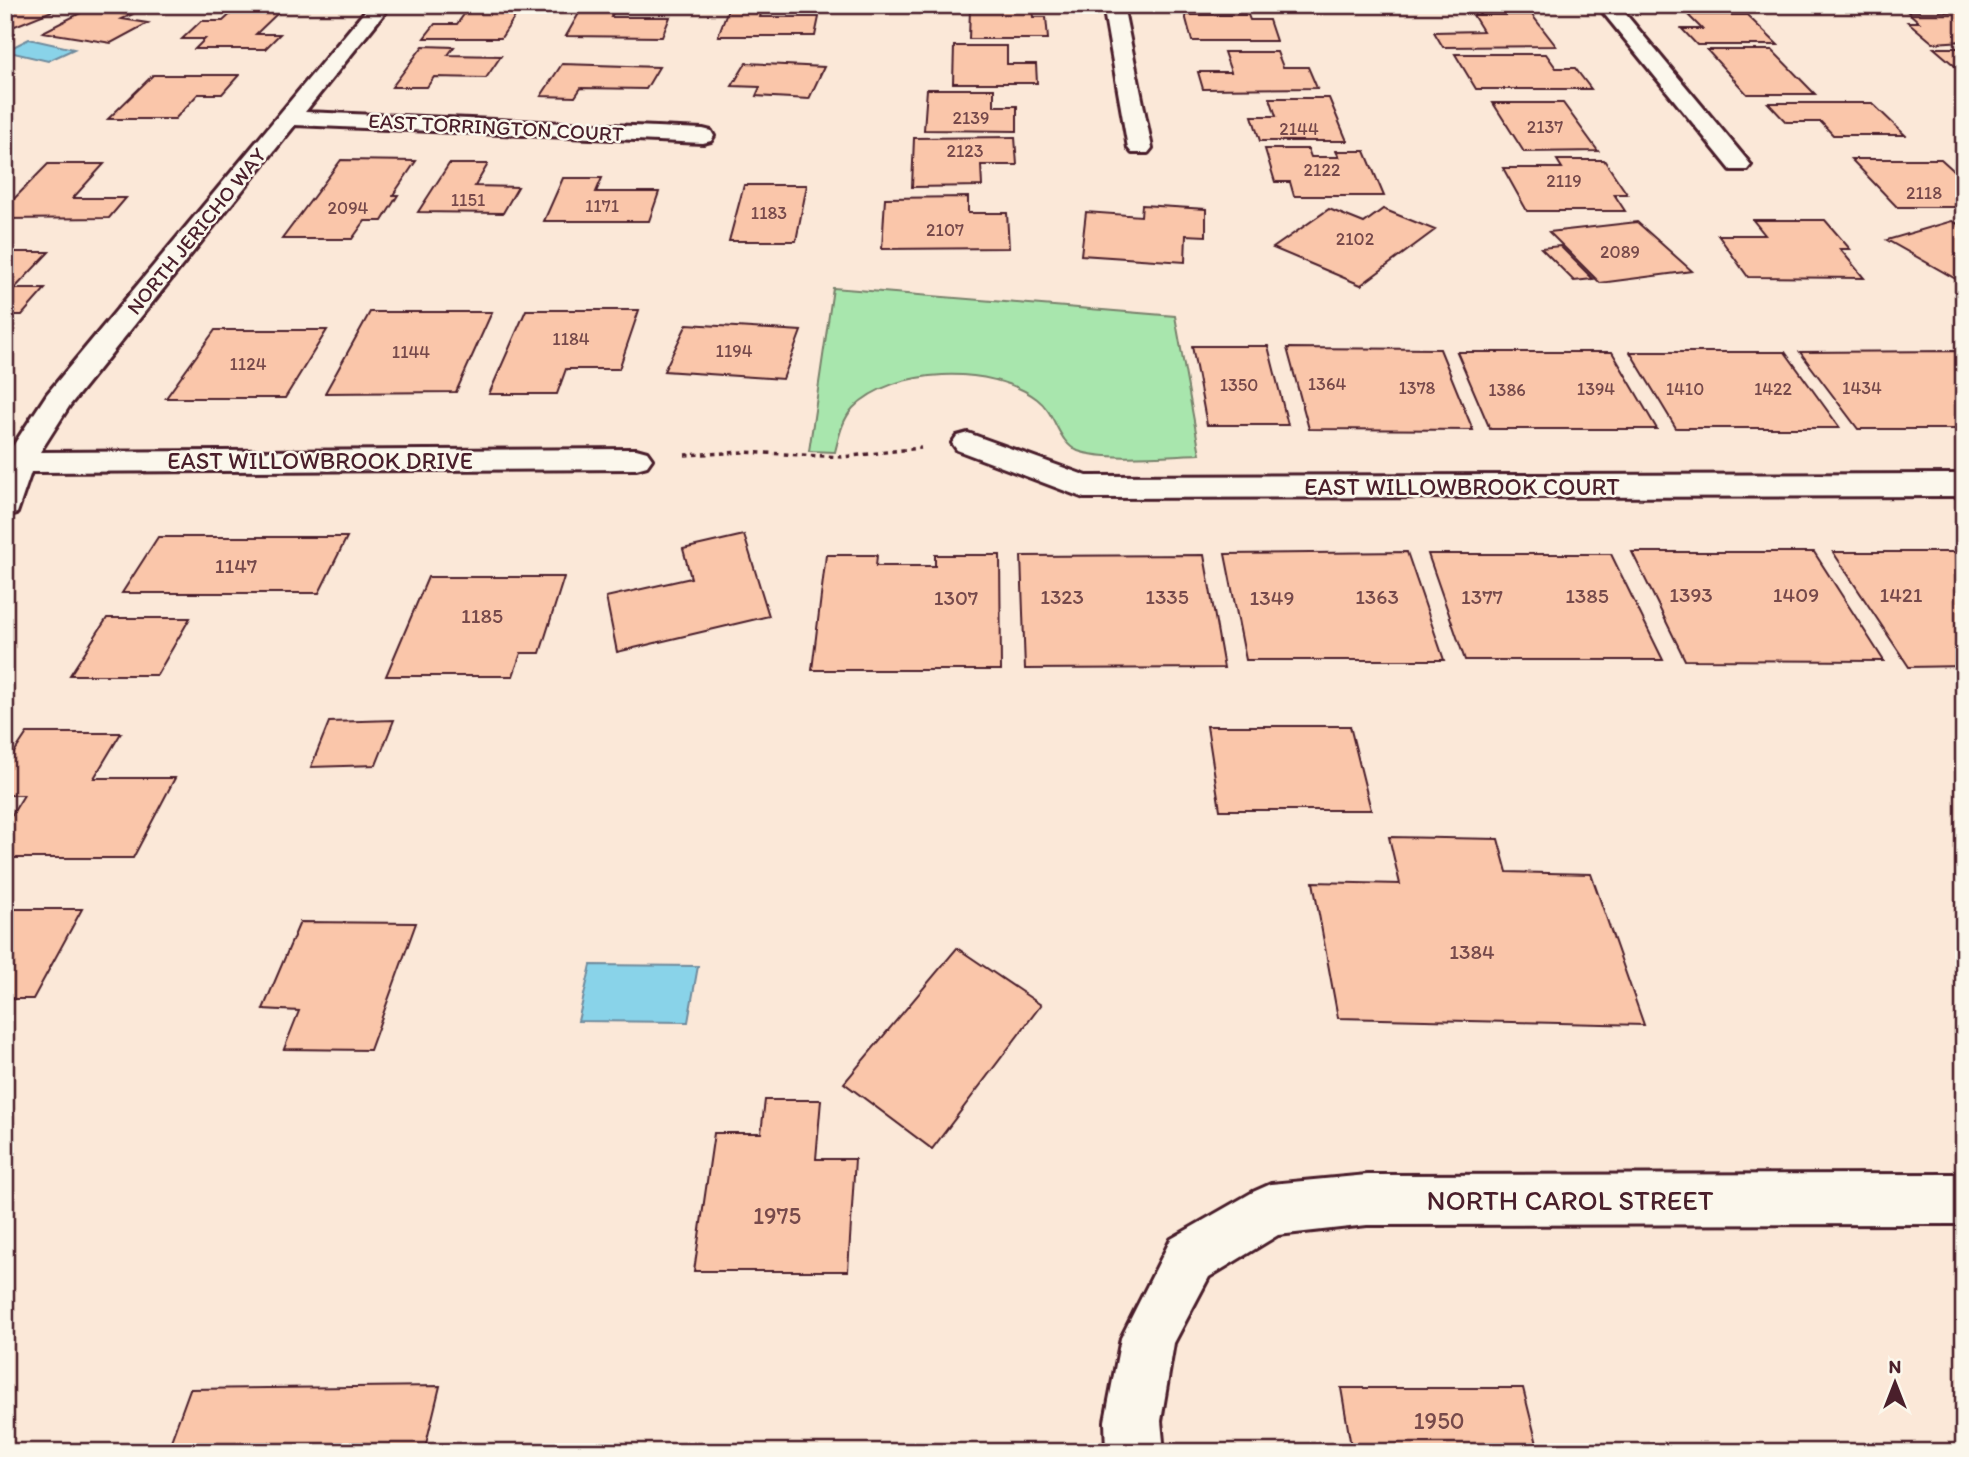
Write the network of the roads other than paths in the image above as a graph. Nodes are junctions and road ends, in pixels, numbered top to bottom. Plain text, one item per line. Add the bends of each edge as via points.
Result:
1 (381, 5) edge
2 (1112, 5) edge
3 (1607, 5) edge
4 (289, 118) junction
5 (703, 136) dead end
6 (1140, 148) dead end
7 (1739, 165) dead end
8 (968, 443) road end
9 (636, 459) road end
10 (12, 462) edge
11 (1964, 485) edge
12 (5, 505) edge
13 (1964, 1199) edge
14 (1135, 1452) edge

1 - 4 street, NORTH JERICHO WAY
2 - 6 street
3 - 7 street
4 - 5 street, EAST TORRINGTON COURT
4 - 10 street, NORTH JERICHO WAY
8 - 11 street, EAST WILLOWBROOK COURT via 1084,487
9 - 10 street, EAST WILLOWBROOK DRIVE
10 - 12 street, NORTH JERICHO WAY
13 - 14 street, NORTH CAROL STREET via 1367,1200 1271,1210 1190,1258 1148,1338 1133,1421

